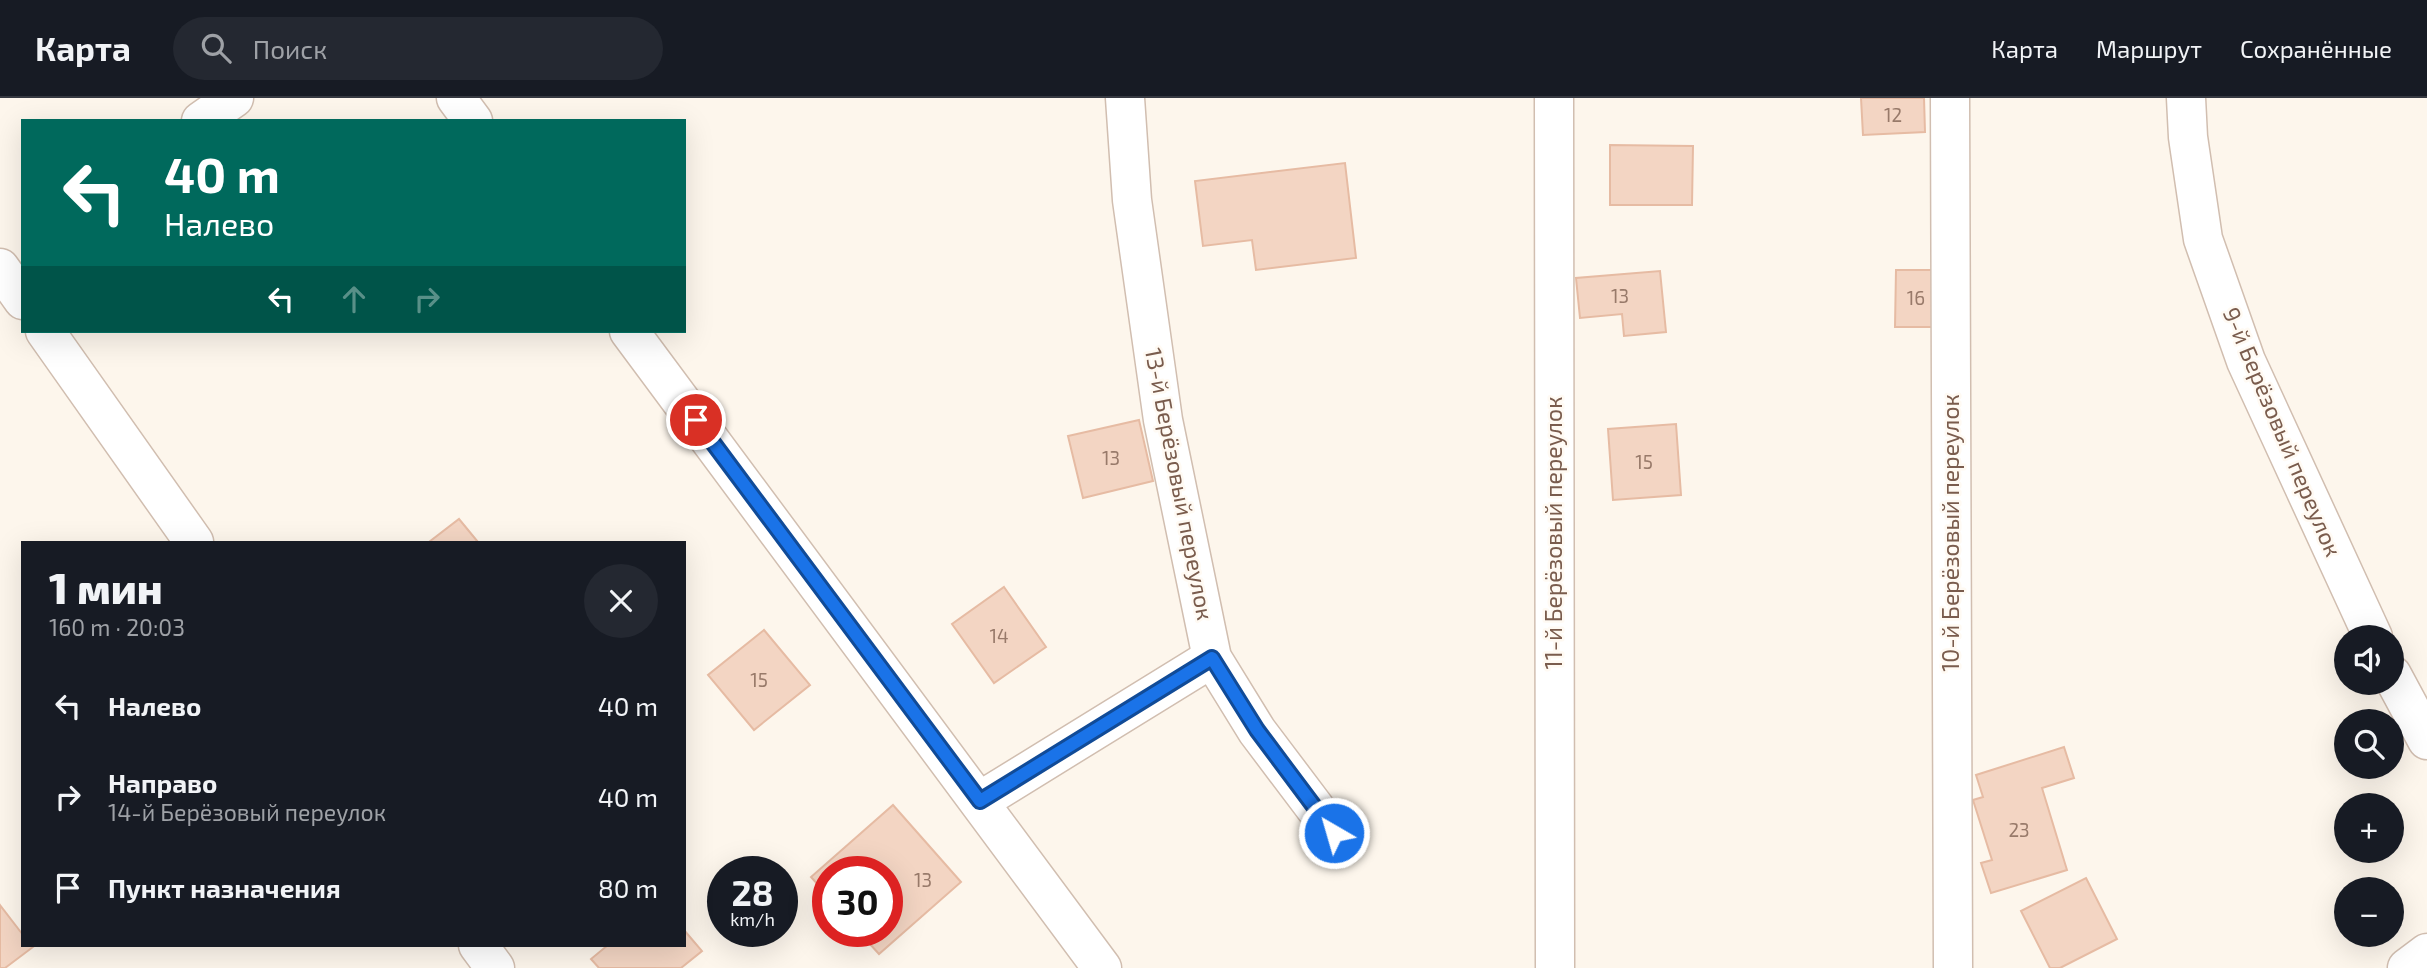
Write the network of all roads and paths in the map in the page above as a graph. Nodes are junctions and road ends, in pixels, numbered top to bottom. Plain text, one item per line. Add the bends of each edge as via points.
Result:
1 (234, 98) edge
2 (456, 98) edge
3 (1125, 98) edge
4 (1554, 98) edge
5 (1950, 98) edge
6 (2186, 98) edge
7 (204, 119) edge
8 (472, 119) edge
9 (21, 245) edge
10 (0, 260) edge
11 (0, 268) edge
12 (21, 297) edge
13 (46, 333) edge
14 (630, 333) edge
15 (193, 541) edge
16 (2367, 625) edge
17 (1212, 658) junction
18 (2403, 695) edge
19 (2427, 740) edge
20 (980, 801) junction
21 (1334, 833) dead end
22 (479, 947) edge
23 (2427, 953) edge
24 (495, 968) edge
25 (1102, 968) edge
26 (1555, 968) edge
27 (1953, 968) edge
28 (2407, 968) edge

1 - 7 street
2 - 8 street
3 - 17 street, 13-й Берёзовый переулок via 1132,200 1163,420
4 - 26 street, 11-й Берёзовый переулок
5 - 27 street, 10-й Берёзовый переулок
6 - 16 street, 9-й Берёзовый переулок via 2203,239 2246,361
9 - 10 street
11 - 12 street
13 - 15 street
14 - 20 street
17 - 20 street
17 - 21 street, 13-й Берёзовый переулок via 1257,730
18 - 19 street
20 - 25 street
22 - 24 street
23 - 28 street

